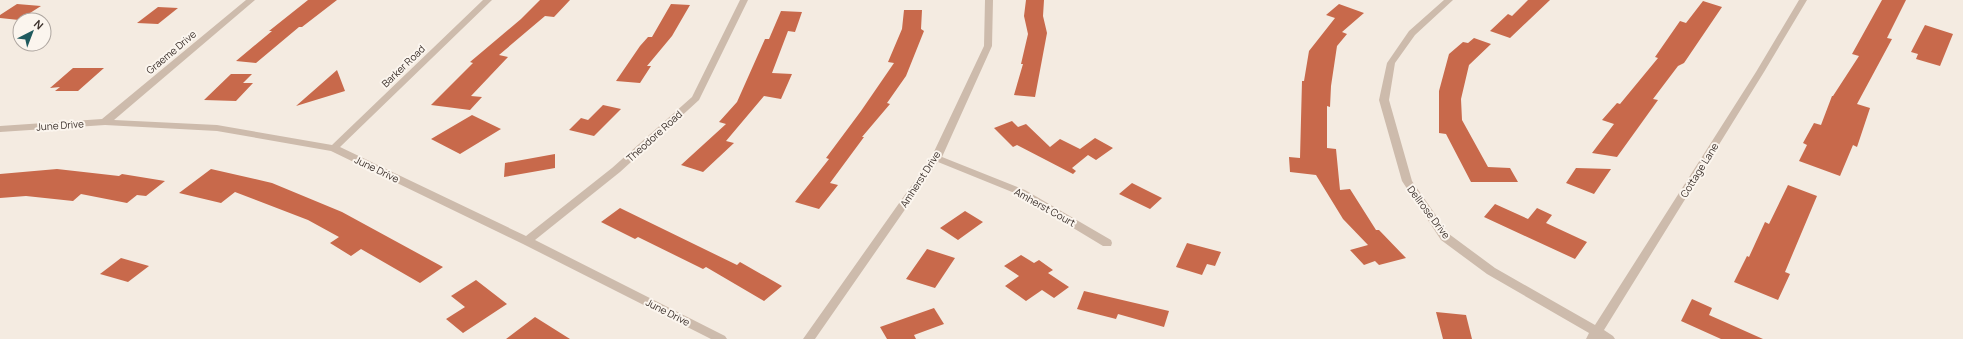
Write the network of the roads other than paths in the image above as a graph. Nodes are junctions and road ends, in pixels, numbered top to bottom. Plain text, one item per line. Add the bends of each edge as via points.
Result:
1 (251, 0) edge
2 (488, 0) edge
3 (744, 0) edge
4 (989, 0) edge
5 (1449, 0) edge
6 (1803, 0) edge
7 (105, 122) junction
8 (0, 129) edge
9 (334, 148) junction
10 (936, 158) junction
11 (527, 241) junction
12 (1107, 243) dead end
13 (1595, 336) edge
14 (721, 339) edge
15 (809, 339) edge
16 (1609, 339) edge

1 - 7 street, Graeme Drive
2 - 9 street, Barker Road
3 - 11 street, Theodore Road via 696,98 616,170
4 - 10 street, Amherst Drive via 988,46
5 - 13 street, Dellrose Drive via 1412,33 1391,63 1384,100 1407,181 1445,237 1491,271
6 - 13 street, Cottage Lane
7 - 8 street, June Drive
7 - 9 street, June Drive via 217,128
9 - 11 street, June Drive
10 - 12 street, Amherst Court via 1021,192
10 - 15 street, Amherst Drive
11 - 14 street, June Drive
13 - 16 street, Dellrose Drive

